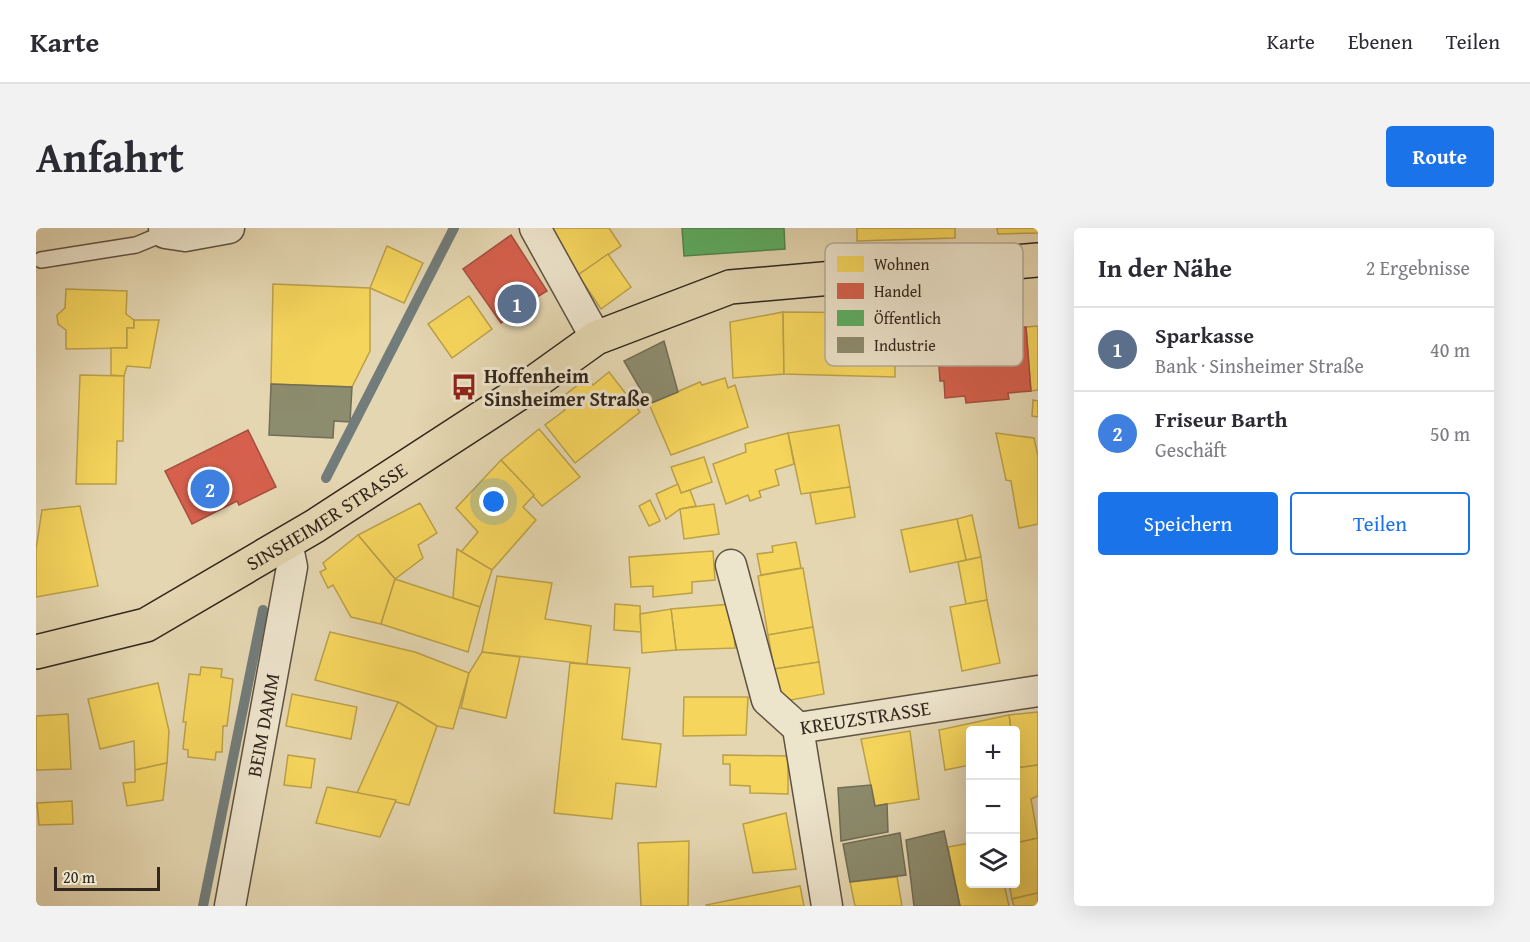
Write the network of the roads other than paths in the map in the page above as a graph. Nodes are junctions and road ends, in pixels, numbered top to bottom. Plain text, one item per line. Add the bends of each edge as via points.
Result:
1 (229, 228) edge
2 (535, 228) edge
3 (164, 230) edge
4 (41, 260) dead end
5 (1038, 260) edge
6 (1023, 261) edge
7 (825, 279) edge
8 (596, 338) junction
9 (287, 542) junction
10 (730, 565) dead end
11 (36, 652) edge
12 (1038, 691) edge
13 (798, 728) junction
14 (230, 906) edge
15 (827, 906) edge

1 - 3 street via 185,237
2 - 8 street
3 - 4 lane via 136,244
5 - 6 main road, SINSHEIMER STRASSE
7 - 8 main road, SINSHEIMER STRASSE via 730,287
8 - 9 main road, SINSHEIMER STRASSE via 518,394
9 - 11 main road, SINSHEIMER STRASSE via 146,625
9 - 14 street, BEIM DAMM via 292,567
10 - 13 street, KREUZSTRASSE via 766,699
12 - 13 street, KREUZSTRASSE
13 - 15 street

